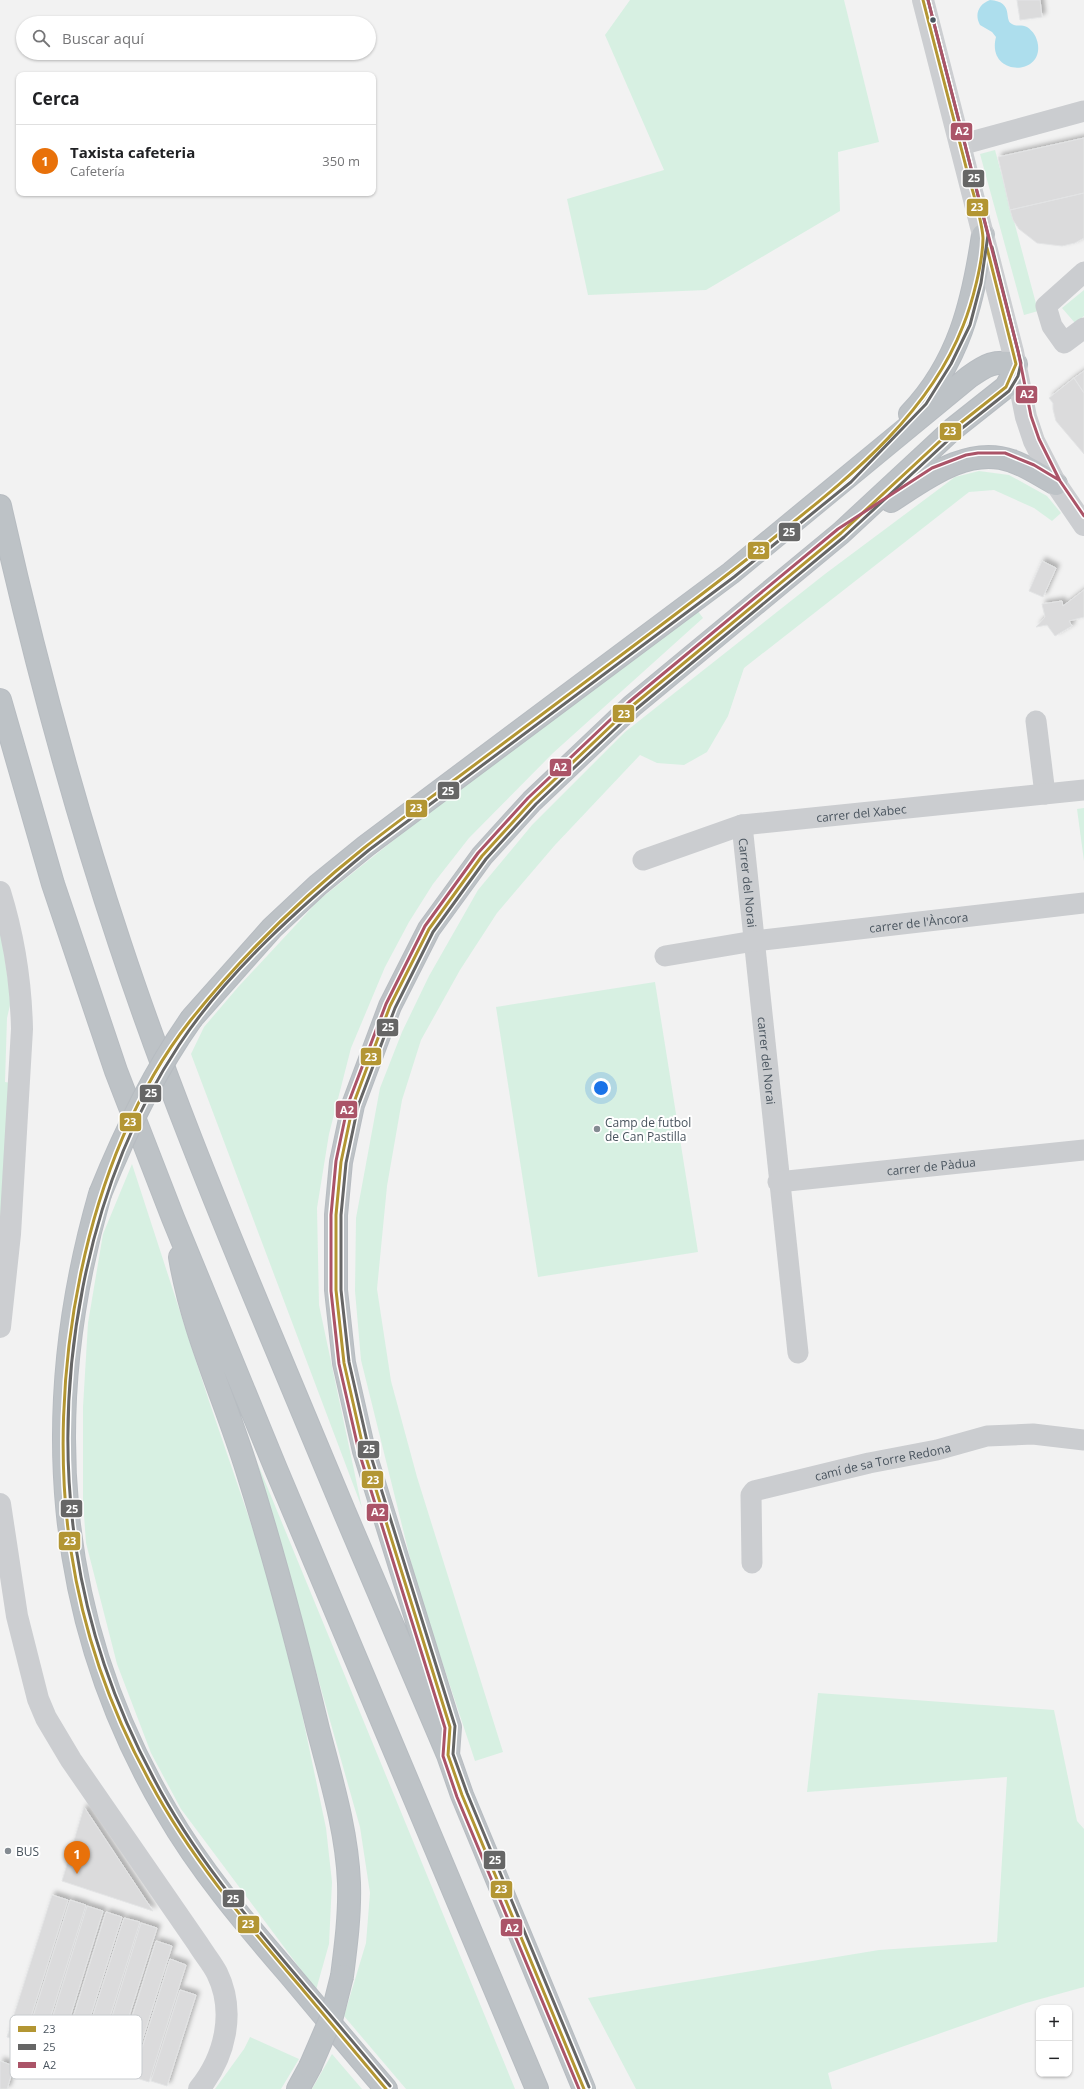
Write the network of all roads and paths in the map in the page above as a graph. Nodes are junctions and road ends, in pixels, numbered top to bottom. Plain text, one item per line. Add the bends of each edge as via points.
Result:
1 (923, 0) edge
2 (1084, 111) edge
3 (960, 145) junction
4 (983, 235) junction
5 (1084, 272) edge
6 (1084, 328) edge
7 (1016, 364) junction
8 (848, 478) junction
9 (1056, 484) junction
10 (0, 506) edge
11 (1084, 524) edge
12 (841, 533) junction
13 (0, 700) edge
14 (1036, 721) dead end
15 (1084, 790) edge
16 (1045, 794) junction
17 (742, 825) junction
18 (644, 860) dead end
19 (0, 892) edge
20 (1084, 903) edge
21 (754, 941) junction
22 (665, 956) dead end
23 (1084, 1150) edge
24 (778, 1182) junction
25 (173, 1218) junction
26 (0, 1327) edge
27 (798, 1353) dead end
28 (1084, 1440) edge
29 (0, 1504) edge
30 (752, 1562) dead end
31 (448, 1755) junction
32 (199, 2089) edge
33 (298, 2089) edge
34 (386, 2089) edge
35 (537, 2089) edge
36 (584, 2089) edge

1 - 3 street
2 - 3 street
3 - 4 street
4 - 7 street
4 - 8 highway via 971,303 947,362 922,401
5 - 6 street via 1046,306 1052,326 1064,343
7 - 8 highway via 997,362 982,368
7 - 9 street via 1026,417 1034,441
7 - 12 highway via 1014,374 1006,386 953,429
8 - 34 highway, bridge via 731,573 366,846 318,885 272,928 192,1018 151,1081 100,1194 86,1242 76,1293 63,1406 67,1517 73,1562 97,1654 114,1703 166,1812 191,1850 260,1940
9 - 11 street
9 - 12 highway via 1004,458 967,460 935,472
10 - 31 highway via 60,746 114,928 154,1043 252,1291
12 - 31 highway via 632,706 532,801 482,856 429,929 390,1006 353,1105 342,1162 336,1215 336,1290 344,1363 364,1451 450,1727
13 - 25 highway via 44,855 84,978 116,1071
14 - 16 street
15 - 16 street, carrer del Xabec
16 - 17 street, carrer del Xabec
17 - 18 street, carrer del Xabec
17 - 21 street, Carrer del Norai
19 - 26 street via 13,940 22,1006 22,1030 10,1234
20 - 21 street, carrer de l'Àncora
21 - 22 street, carrer de l'Àncora
21 - 24 street, carrer del Norai
23 - 24 street, carrer de Pàdua
24 - 27 street, carrer del Norai
25 - 33 highway, bridge via 185,1291 248,1470 310,1695 344,1837 349,1925 342,1976 332,2016
25 - 35 highway
28 - 30 street, camí de sa Torre Redona via 1033,1434 987,1436 937,1450 869,1463 754,1491 751,1495
29 - 32 street via 17,1616 38,1698 46,1718 71,1760 217,1973 226,2003 226,2034 216,2064
31 - 36 highway via 462,1795

